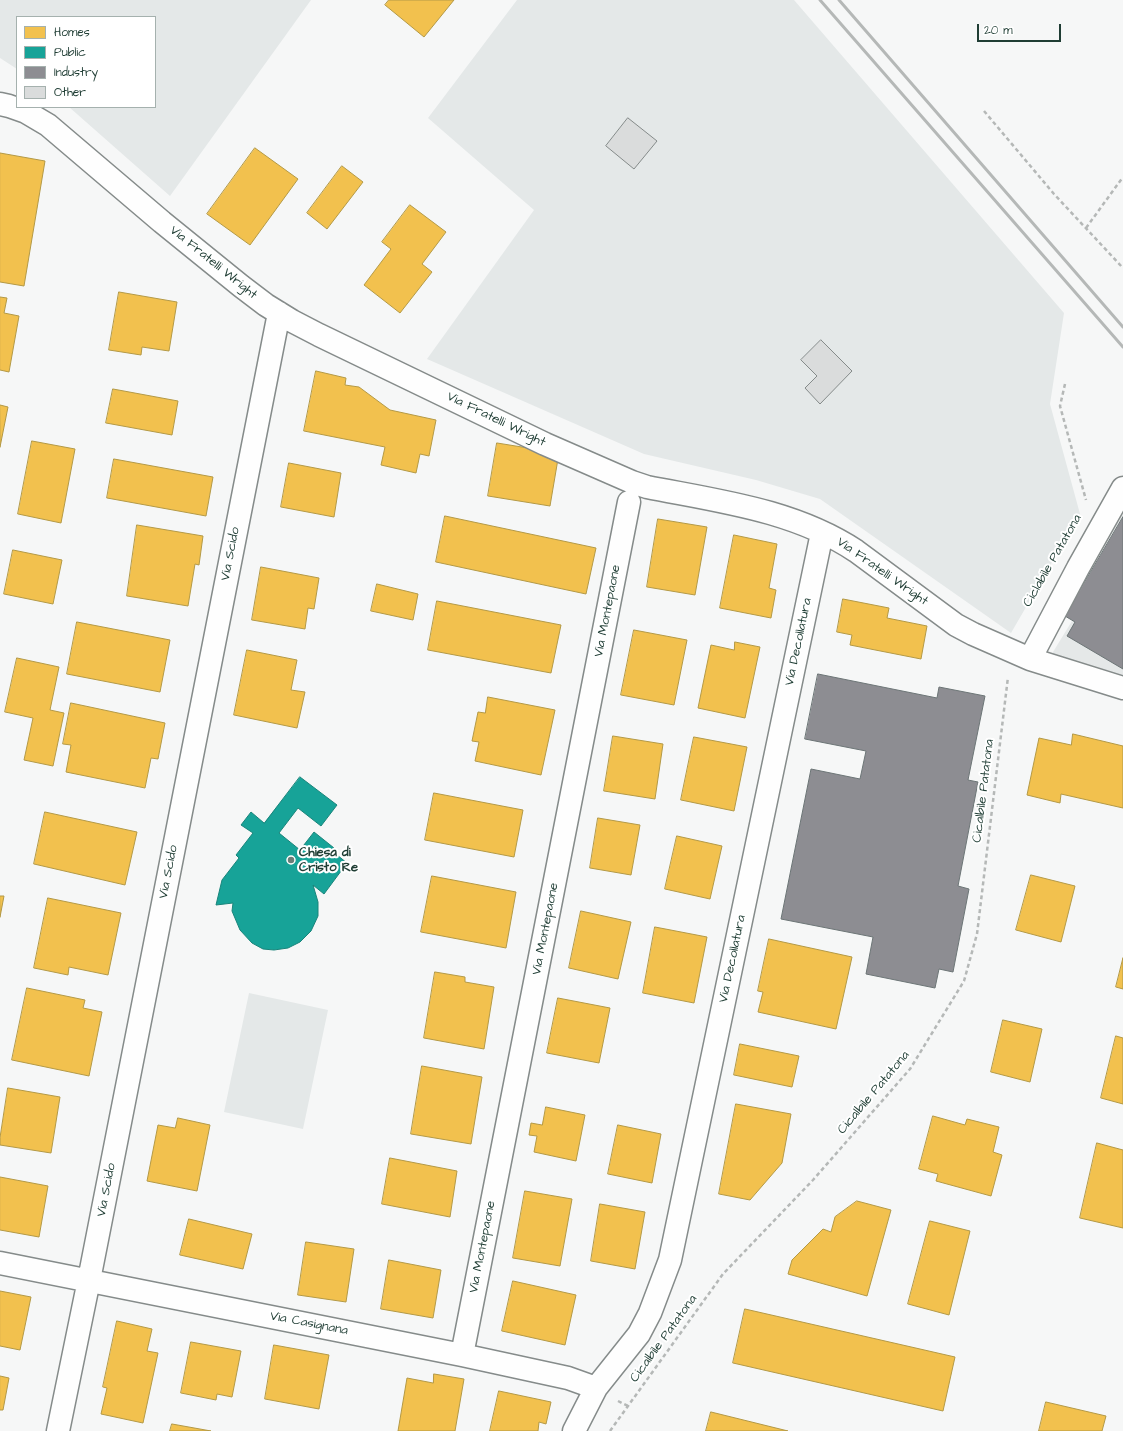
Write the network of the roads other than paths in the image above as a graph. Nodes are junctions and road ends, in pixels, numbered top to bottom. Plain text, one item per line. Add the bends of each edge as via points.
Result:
1 (0, 104) edge
2 (279, 313) junction
3 (1123, 488) edge
4 (629, 502) dead end
5 (822, 533) junction
6 (1022, 656) junction
7 (1123, 688) edge
8 (0, 1263) edge
9 (89, 1280) junction
10 (462, 1355) junction
11 (602, 1379) junction
12 (58, 1431) edge
13 (574, 1431) edge

1 - 2 street, Via Fratelli Wright via 22,110 48,125 216,266
2 - 5 street, Via Fratelli Wright via 319,336 545,444 632,482 778,515
2 - 9 street, Via Scido
3 - 6 street via 1078,568
4 - 10 street, Via Montepaone
5 - 6 street, Via Fratelli Wright via 843,542 956,625
5 - 11 street, Via Decollatura via 670,1260 650,1313 638,1334
6 - 7 street, Via Fratelli Wright
8 - 9 street, Via Casignana
9 - 10 street, Via Casignana
9 - 12 street, Via Scido
10 - 11 street, Via Casignana via 568,1378
11 - 13 street, Via Decollatura

